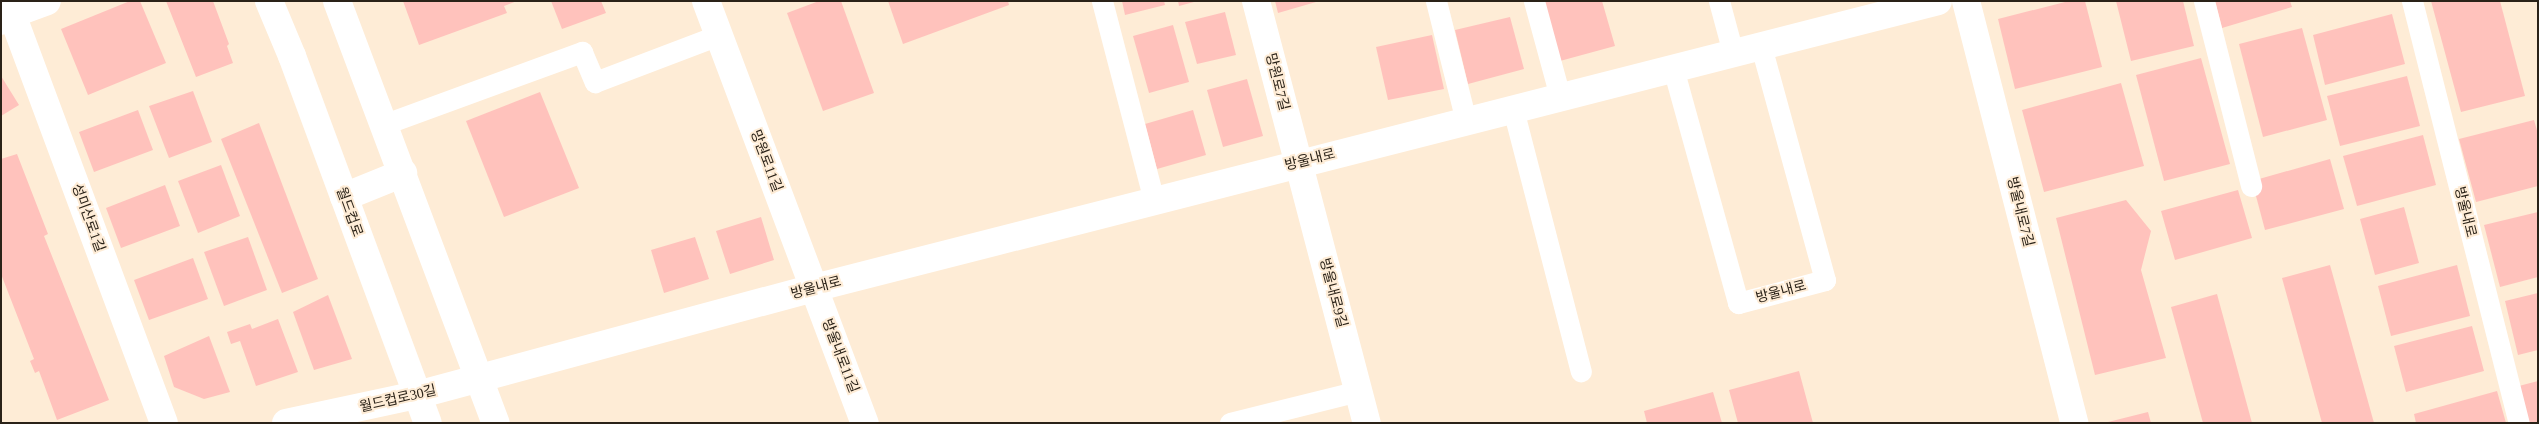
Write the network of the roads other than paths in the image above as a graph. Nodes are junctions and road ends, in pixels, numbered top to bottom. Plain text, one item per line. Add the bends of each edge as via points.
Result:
1 (47, 1) edge
2 (269, 1) edge
3 (337, 1) edge
4 (706, 1) edge
5 (1102, 1) edge
6 (1256, 1) edge
7 (1436, 1) edge
8 (1534, 1) edge
9 (1719, 1) edge
10 (1938, 1) edge
11 (1966, 1) edge
12 (2204, 1) edge
13 (2412, 1) edge
14 (7, 12) edge
15 (719, 34) junction
16 (1761, 46) junction
17 (1733, 53) junction
18 (1673, 68) junction
19 (1560, 97) junction
20 (1513, 109) junction
21 (1466, 121) junction
22 (385, 124) junction
23 (1298, 163) junction
24 (403, 173) junction
25 (2251, 186) dead end
26 (344, 197) junction
27 (1154, 200) junction
28 (814, 288) junction
29 (1581, 371) dead end
30 (480, 379) junction
31 (1358, 391) junction
32 (418, 395) junction
33 (164, 423) edge
34 (286, 423) edge
35 (428, 423) edge
36 (496, 423) edge
37 (865, 423) edge
38 (1230, 423) edge
39 (1367, 423) edge
40 (2074, 423) edge
41 (2519, 423) edge

1 - 14 street
2 - 26 street, 월드컵로
3 - 22 street
4 - 15 street, 망원로11길
5 - 27 lane
6 - 23 street, 망원로7길
7 - 21 lane
8 - 19 lane
9 - 17 lane
10 - 16 street, 방울내로
11 - 40 street, 방울내로7길
12 - 25 lane
13 - 41 lane, 방울내로
14 - 33 street, 성미산로1길
15 - 22 lane via 595,82 582,52
15 - 28 street, 망원로11길
16 - 17 street, 방울내로
16 - 18 lane, 방울내로 via 1825,280 1738,303
17 - 18 street, 방울내로
18 - 19 street, 방울내로
19 - 20 street, 방울내로
20 - 21 street, 방울내로
20 - 29 lane
21 - 23 street, 방울내로
22 - 24 street
23 - 27 street, 방울내로
23 - 31 street, 방울내로9길
24 - 26 street
24 - 30 street
26 - 32 street, 월드컵로
27 - 28 street, 방울내로
28 - 30 street, 방울내로
28 - 37 street, 방울내로11길
30 - 32 street, 월드컵로30길
30 - 36 street
31 - 38 lane
31 - 39 street, 방울내로9길
32 - 34 street, 월드컵로30길
32 - 35 street, 월드컵로

